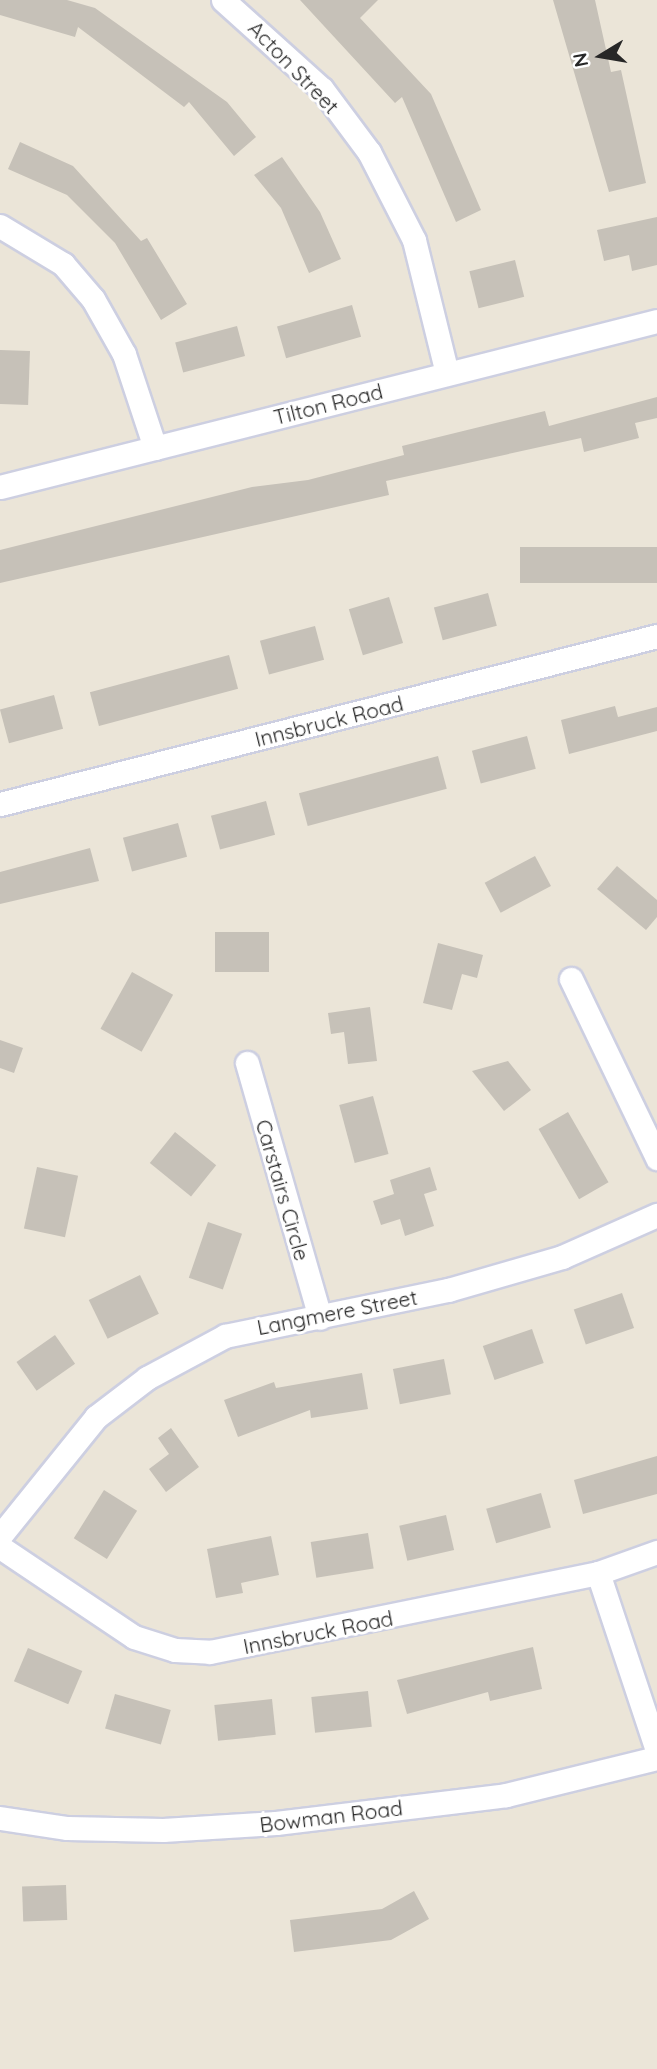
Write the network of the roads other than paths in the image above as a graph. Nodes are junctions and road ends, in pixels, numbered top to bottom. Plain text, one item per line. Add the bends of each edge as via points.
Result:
1 (223, 0) edge
2 (0, 226) edge
3 (657, 321) edge
4 (447, 373) junction
5 (155, 448) junction
6 (0, 487) edge
7 (657, 636) edge
8 (0, 804) edge
9 (571, 979) dead end
10 (247, 1063) dead end
11 (657, 1158) edge
12 (657, 1215) edge
13 (320, 1318) junction
14 (0, 1536) edge
15 (0, 1547) edge
16 (657, 1552) edge
17 (597, 1573) junction
18 (657, 1750) edge
19 (657, 1758) edge
20 (0, 1818) edge

1 - 4 street, Acton Street via 322,89 369,152 414,240
2 - 5 street via 63,264 93,299 124,354
3 - 4 street, Tilton Road
4 - 5 street, Tilton Road
5 - 6 street, Tilton Road
7 - 8 street, Innsbruck Road
9 - 11 street
10 - 13 street, Carstairs Circle
12 - 13 street, Langmere Street via 562,1257
13 - 14 street, Langmere Street via 293,1317 225,1336 148,1378 96,1417
15 - 17 street, Innsbruck Road via 134,1637 187,1651 356,1626
16 - 17 street, Innsbruck Road
17 - 18 street
19 - 20 street, Bowman Road via 506,1794 276,1823 163,1830 67,1828

